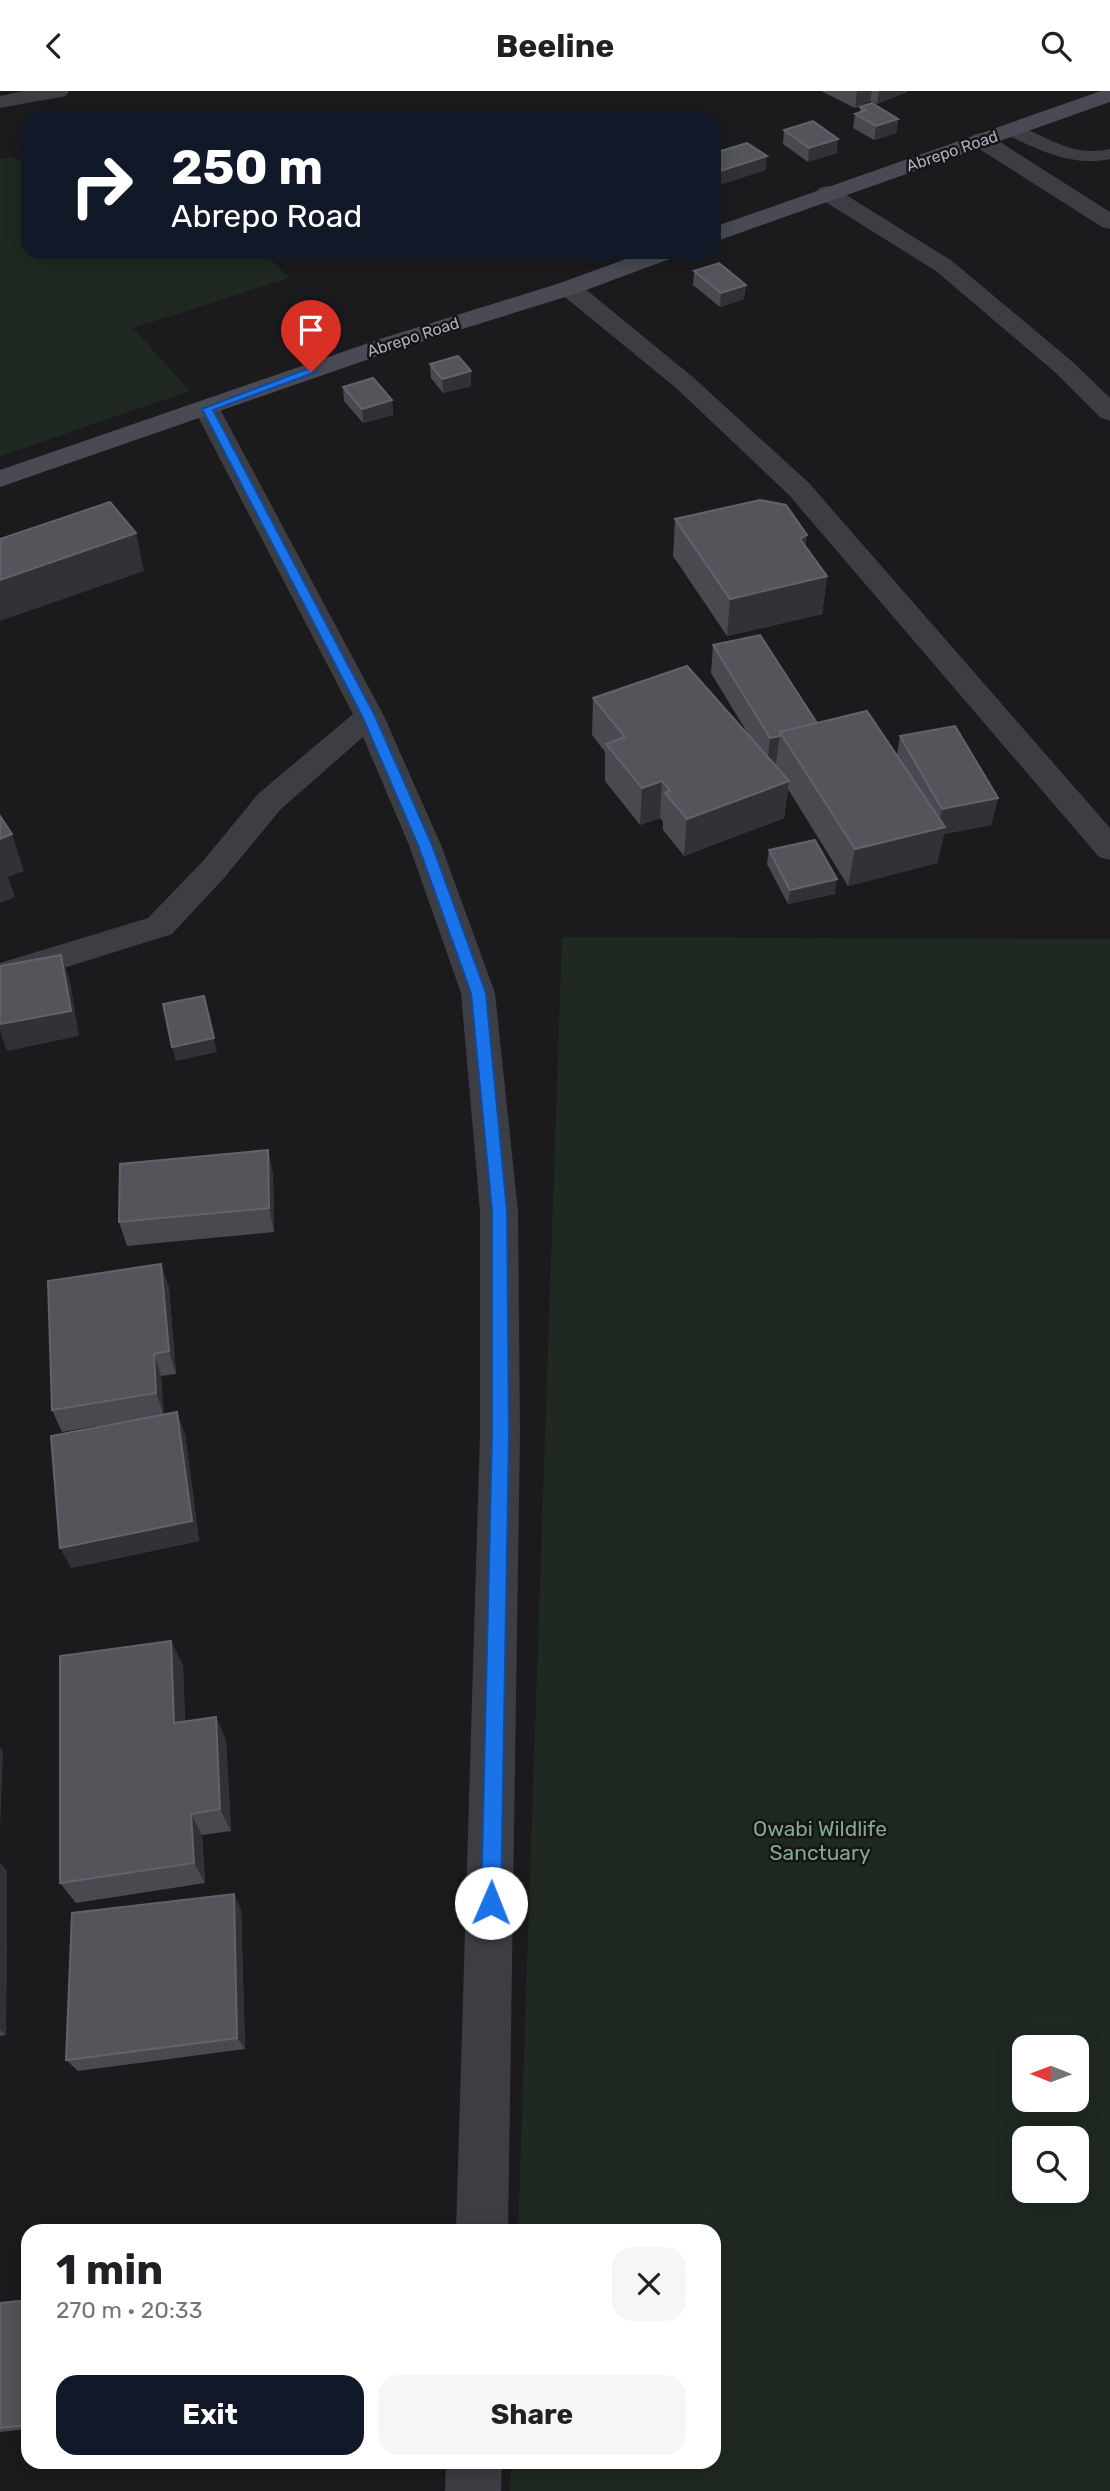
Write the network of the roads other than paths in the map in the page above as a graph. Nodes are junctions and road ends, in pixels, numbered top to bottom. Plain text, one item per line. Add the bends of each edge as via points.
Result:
1 (58, 91) edge
2 (1110, 95) edge
3 (0, 102) edge
4 (1011, 130) junction
5 (981, 140) junction
6 (1110, 154) edge
7 (827, 193) junction
8 (1110, 222) edge
9 (721, 232) edge
10 (648, 259) edge
11 (569, 288) junction
12 (207, 409) junction
13 (1110, 413) edge
14 (0, 479) edge
15 (369, 716) junction
16 (1110, 849) edge
17 (0, 976) edge
18 (482, 2224) edge
19 (474, 2469) edge
20 (473, 2491) edge

1 - 3 street
2 - 4 main road, Abrepo Road
4 - 5 main road, Abrepo Road
4 - 6 lane via 1076,157
5 - 7 main road, Abrepo Road
5 - 8 street
7 - 9 main road, Abrepo Road
7 - 13 street via 944,266 1065,368
10 - 11 main road, Abrepo Road
11 - 12 main road, Abrepo Road via 389,344
11 - 16 street via 685,383 799,489
12 - 14 main road, Abrepo Road
12 - 15 street
15 - 17 street via 270,802 160,926
15 - 18 street via 425,845 478,993 499,1211 500,1461
19 - 20 street

